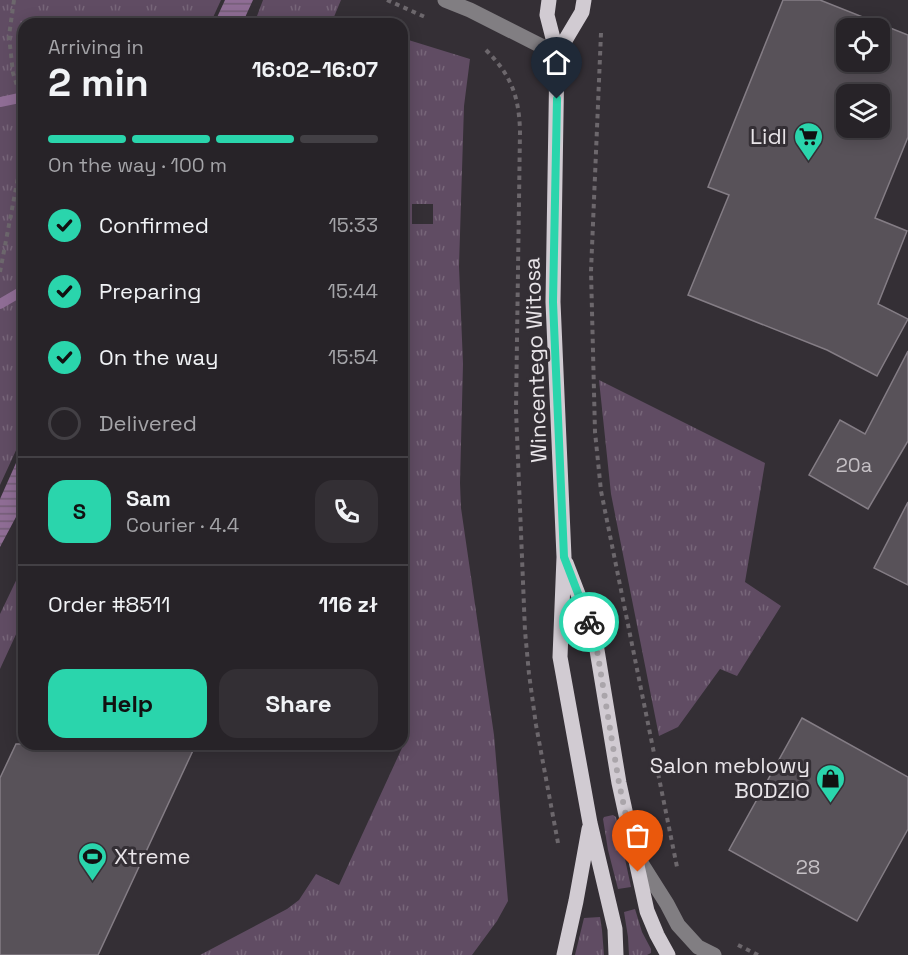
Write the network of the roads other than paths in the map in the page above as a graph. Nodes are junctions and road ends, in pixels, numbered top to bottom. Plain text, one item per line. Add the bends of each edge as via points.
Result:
1 (445, 0) edge
2 (549, 0) edge
3 (584, 0) edge
4 (558, 54) junction
5 (564, 557) junction
6 (590, 823) junction
7 (633, 851) junction
8 (564, 955) edge
9 (616, 955) edge
10 (668, 955) edge
11 (714, 955) edge

1 - 4 street
2 - 4 main road, Wincentego Witosa via 547,15
3 - 4 main road, Wincentego Witosa via 582,12
4 - 5 main road, Wincentego Witosa via 553,302
5 - 6 main road, Wincentego Witosa via 560,657
5 - 7 main road, Wincentego Witosa via 595,638
6 - 8 main road
6 - 9 main road, Wincentego Witosa via 615,929
7 - 10 main road, Wincentego Witosa via 647,911
7 - 11 street via 678,925 698,947

